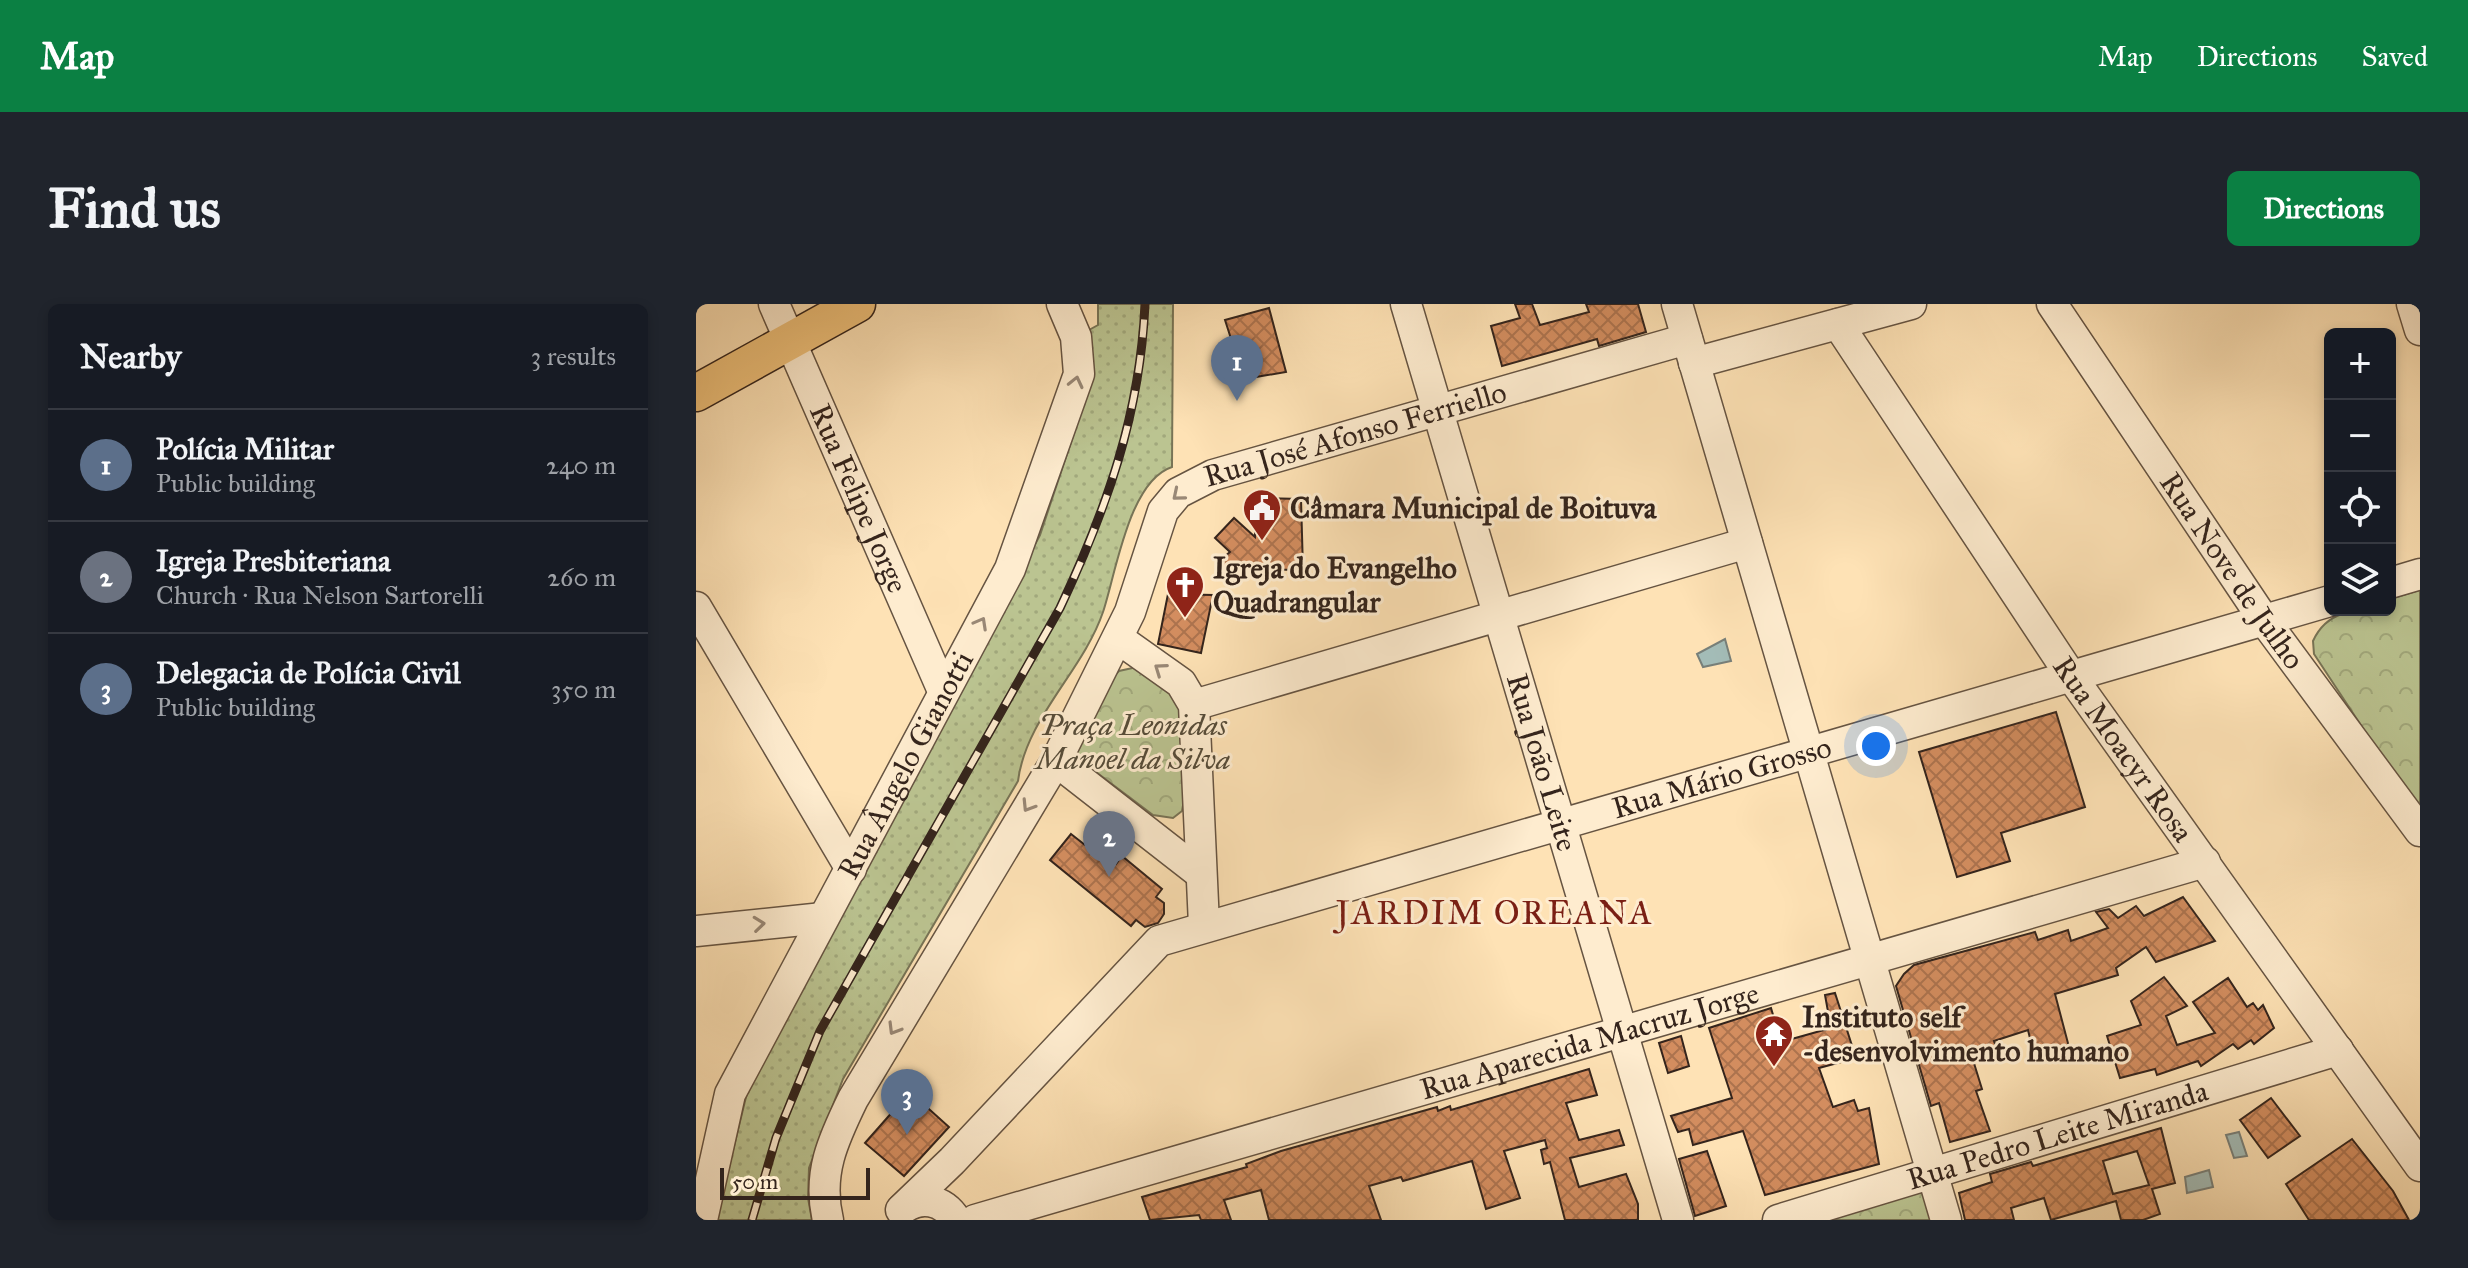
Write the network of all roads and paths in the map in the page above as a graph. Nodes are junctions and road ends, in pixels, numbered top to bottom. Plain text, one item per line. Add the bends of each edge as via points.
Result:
1 (774, 304) edge
2 (857, 304) edge
3 (1062, 304) edge
4 (1406, 304) edge
5 (1677, 304) edge
6 (1911, 304) edge
7 (2052, 304) edge
8 (2412, 304) edge
9 (1838, 324) junction
10 (2420, 330) edge
11 (792, 340) junction
12 (1690, 351) junction
13 (696, 393) edge
14 (1437, 411) junction
15 (1747, 543) junction
16 (2420, 574) edge
17 (2396, 581) edge
18 (2324, 603) edge
19 (696, 607) edge
20 (1498, 615) junction
21 (2264, 620) junction
22 (1119, 639) junction
23 (2071, 676) junction
24 (943, 691) junction
25 (1194, 705) junction
26 (1808, 752) junction
27 (1056, 761) junction
28 (1560, 824) junction
29 (2420, 831) edge
30 (2205, 862) junction
31 (851, 869) junction
32 (1201, 874) junction
33 (823, 918) junction
34 (1204, 925) junction
35 (696, 931) edge
36 (1869, 959) junction
37 (1621, 1030) junction
38 (2338, 1050) junction
39 (952, 1161) junction
40 (2420, 1166) edge
41 (1933, 1174) junction
42 (898, 1214) edge
43 (961, 1217) edge
44 (702, 1220) edge
45 (828, 1220) edge
46 (1678, 1220) edge
47 (1778, 1220) edge
48 (1946, 1220) edge

1 - 11 street, Rua Felipe Jorge
2 - 11 main road
24 -> 3 street, Rua Ângelo Gianotti via 1010,569 1077,385 1076,337
4 - 14 street, Rua João Leite
5 - 12 street
6 - 9 street, Rua José Afonso Ferriello
7 - 21 street, Rua Nove de Julho
8 - 10 street
9 - 12 street, Rua José Afonso Ferriello
9 - 23 street, Rua Moacyr Rosa
11 - 13 main road
11 - 24 street, Rua Felipe Jorge
12 - 14 street, Rua José Afonso Ferriello
12 - 15 street
14 - 20 street, Rua João Leite
14 -> 22 street, Rua José Afonso Ferriello via 1213,475 1178,493 1160,518
15 - 20 street
15 - 26 street
16 - 17 street
18 - 21 street, Rua Mário Grosso
19 - 31 street
20 - 25 street
20 - 28 street, Rua João Leite
21 - 23 street, Rua Mário Grosso
21 - 29 street, Rua Nove de Julho
25 -> 22 street via 1181,683
22 - 27 street, Rua José Afonso Ferriello
23 - 26 street, Rua Mário Grosso
23 - 30 street, Rua Moacyr Rosa
24 - 31 street, Rua Ângelo Gianotti
25 - 32 street
26 - 28 street, Rua Mário Grosso
26 - 36 street
27 - 32 street
27 -> 45 street, Rua José Afonso Ferriello via 853,1099 829,1148 823,1177
28 - 34 street, Rua Mário Grosso
28 - 37 street, Rua João Leite
30 - 36 street, Rua Aparecida Macruz Jorge
30 - 38 street, Rua Moacyr Rosa
31 - 33 street, Rua Ângelo Gianotti
32 - 34 street
35 -> 33 street
33 - 44 street, Rua Ângelo Gianotti via 730,1094
34 - 39 street, Rua Mário Grosso via 1159,941
36 - 37 street, Rua Aparecida Macruz Jorge
36 - 41 street
37 - 43 street, Rua Aparecida Macruz Jorge
37 - 46 street, Rua João Leite
38 - 40 street, Rua Moacyr Rosa
38 - 41 street, Rua Pedro Leite Miranda
39 - 42 street
39 - 43 street
41 - 47 street, Rua Pedro Leite Miranda
41 - 48 street
42 - 43 street via 923,1200

